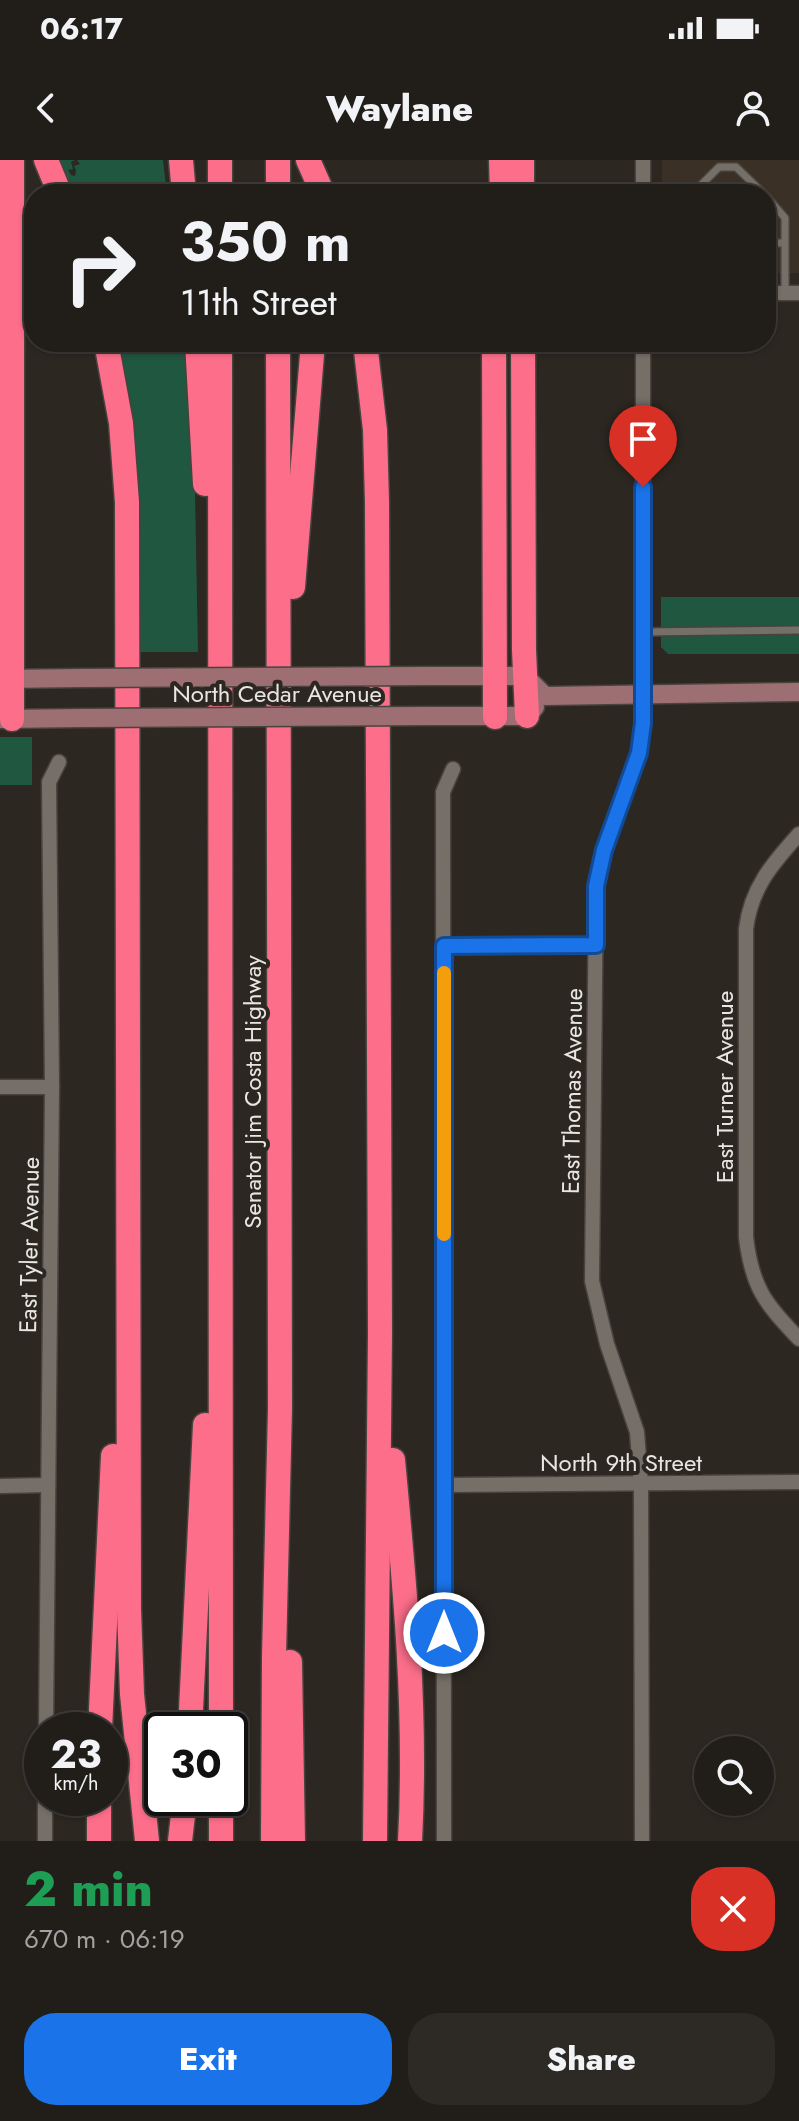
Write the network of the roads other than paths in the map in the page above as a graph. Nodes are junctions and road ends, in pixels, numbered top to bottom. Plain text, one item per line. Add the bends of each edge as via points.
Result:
1 (12, 160) edge
2 (181, 160) edge
3 (220, 160) edge
4 (278, 160) edge
5 (308, 160) edge
6 (330, 160) edge
7 (501, 160) edge
8 (522, 160) edge
9 (643, 160) edge
10 (46, 162) edge
11 (56, 184) edge
12 (183, 184) edge
13 (220, 184) edge
14 (278, 184) edge
15 (319, 184) edge
16 (326, 184) edge
17 (502, 184) edge
18 (522, 184) edge
19 (643, 184) edge
20 (702, 184) edge
21 (754, 184) edge
22 (776, 208) edge
23 (776, 243) edge
24 (784, 243) junction
25 (792, 293) edge
26 (108, 352) edge
27 (198, 352) edge
28 (220, 352) edge
29 (278, 352) edge
30 (312, 352) edge
31 (366, 352) edge
32 (494, 352) edge
33 (523, 352) edge
34 (643, 352) edge
35 (799, 630) edge
36 (643, 632) junction
37 (495, 676) junction
38 (525, 676) junction
39 (6, 679) edge
40 (799, 692) edge
41 (643, 695) junction
42 (545, 696) junction
43 (527, 716) junction
44 (495, 717) junction
45 (6, 719) edge
46 (220, 746) junction
47 (280, 749) junction
48 (59, 762) dead end
49 (453, 769) dead end
50 (799, 834) edge
51 (596, 945) junction
52 (444, 946) junction
53 (0, 1087) edge
54 (52, 1087) junction
55 (128, 1142) junction
56 (220, 1143) junction
57 (380, 1333) junction
58 (799, 1339) edge
59 (280, 1408) junction
60 (799, 1482) edge
61 (641, 1484) junction
62 (48, 1485) junction
63 (444, 1485) junction
64 (0, 1486) edge
65 (46, 1712) edge
66 (101, 1712) edge
67 (191, 1712) edge
68 (221, 1712) edge
69 (45, 1816) edge
70 (99, 1816) edge
71 (183, 1816) edge
72 (221, 1816) edge
73 (45, 1841) edge
74 (99, 1841) edge
75 (147, 1841) edge
76 (180, 1841) edge
77 (221, 1841) edge
78 (273, 1841) edge
79 (293, 1841) edge
80 (375, 1841) edge
81 (410, 1841) edge
82 (444, 1841) edge
83 (642, 1841) edge

1 - 39 highway
2 - 12 highway
3 - 13 highway
4 - 14 highway
5 - 15 highway
6 - 16 highway
7 - 17 highway
8 - 18 highway
9 - 19 street
10 - 11 highway
20 - 21 lane via 719,167 736,167
22 - 24 lane via 785,218
23 - 24 lane
24 - 25 lane
26 - 55 highway via 121,423 128,514
27 - 46 highway
28 - 46 highway, Senator Jim Costa Highway
29 - 47 highway, Senator Jim Costa Highway
30 - 47 highway
31 - 57 highway via 377,480
32 - 37 highway
33 - 38 highway
34 - 36 street, East Thomas Avenue
35 - 36 lane
36 - 41 street, East Thomas Avenue
37 - 38 main road, North Cedar Avenue
37 - 39 main road, North Cedar Avenue, bridge
37 - 44 highway
38 - 42 main road
38 - 43 highway
39 - 45 highway
40 - 41 main road
41 - 42 main road
41 - 51 street, East Thomas Avenue via 639,753 596,886
42 - 43 main road
43 - 44 main road, North Cedar Avenue
44 - 45 main road, North Cedar Avenue, bridge
46 - 56 highway, Senator Jim Costa Highway
47 - 59 highway, Senator Jim Costa Highway
48 - 54 street, East Tyler Avenue via 49,782
49 - 52 street via 443,792
50 - 58 street, East Turner Avenue via 762,877 748,914 746,1237 759,1290
51 - 52 street
51 - 61 street, East Thomas Avenue via 592,1281 637,1432
52 - 63 street
53 - 54 street
54 - 62 street, East Tyler Avenue
55 - 66 highway
55 - 75 highway via 129,1609
56 - 67 highway
56 - 68 highway, Senator Jim Costa Highway
57 - 80 highway
57 - 81 highway via 409,1657
59 - 78 highway, Senator Jim Costa Highway
59 - 79 highway
60 - 61 street, North 9th Street
61 - 63 street, North 9th Street
61 - 83 street, East Thomas Avenue
62 - 64 street
62 - 65 street, East Tyler Avenue
63 - 82 street
69 - 73 street
70 - 74 highway
71 - 76 highway
72 - 77 highway

